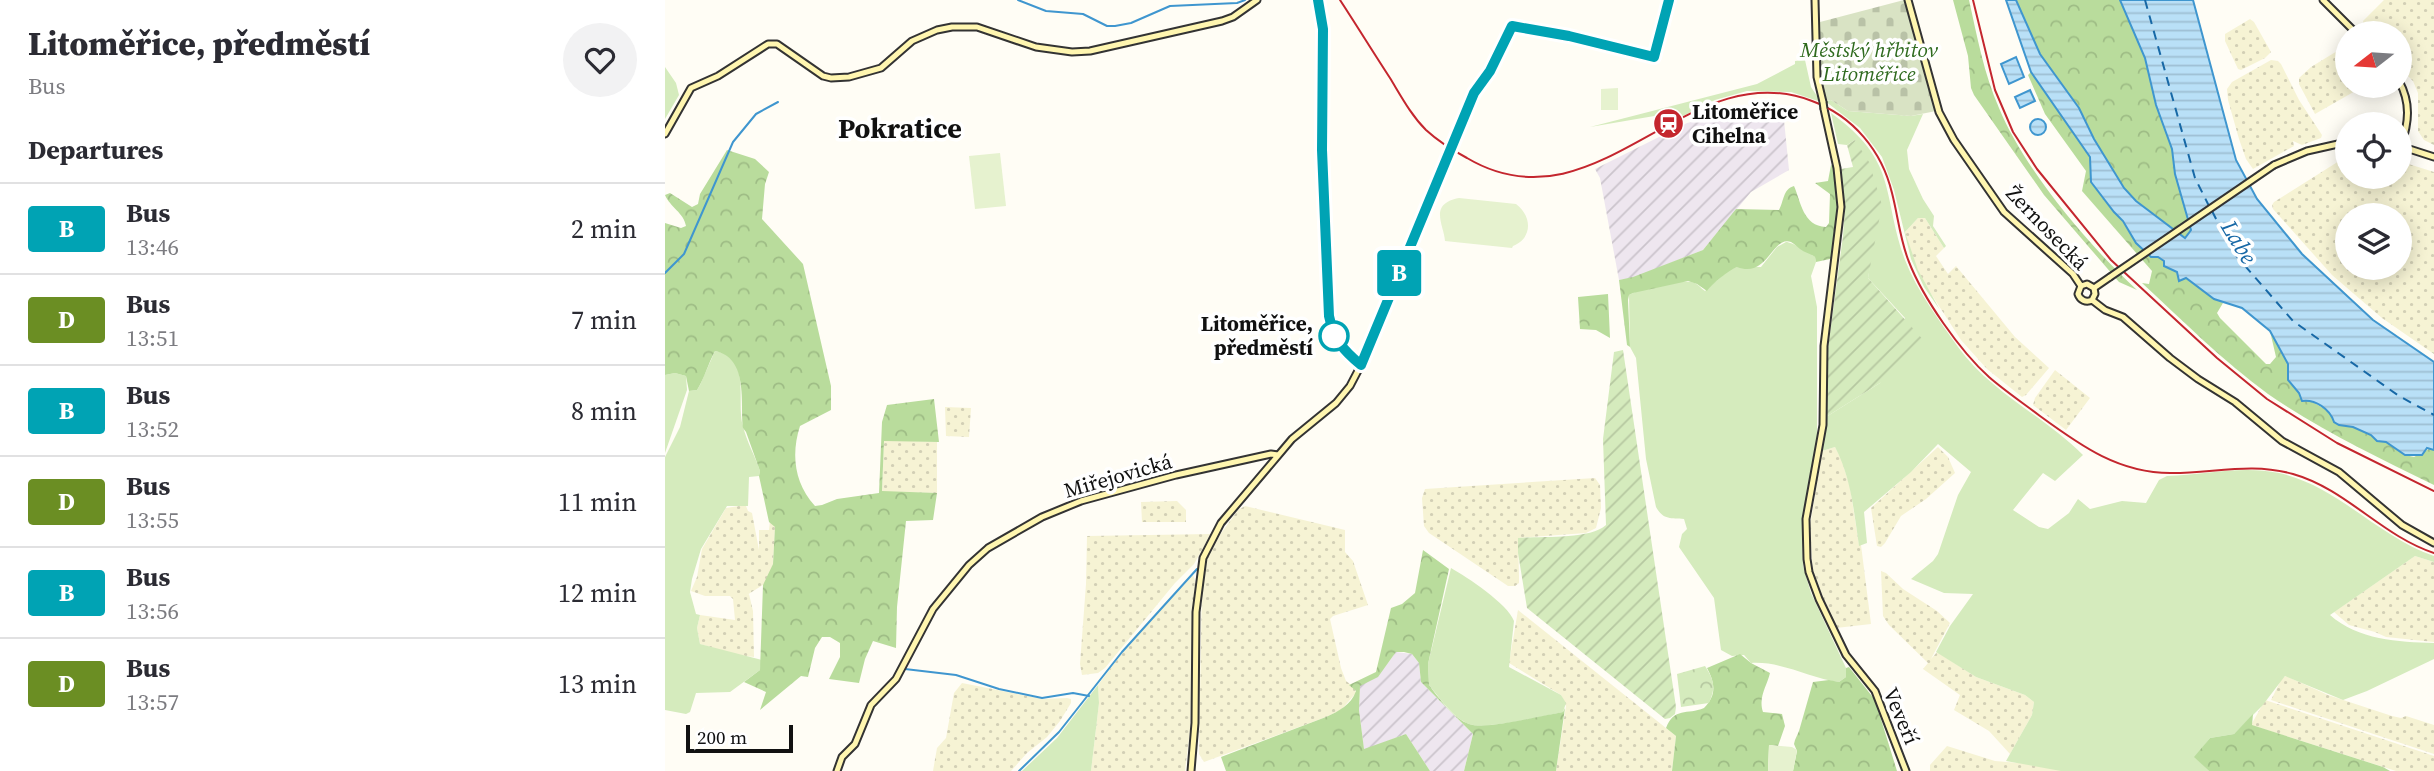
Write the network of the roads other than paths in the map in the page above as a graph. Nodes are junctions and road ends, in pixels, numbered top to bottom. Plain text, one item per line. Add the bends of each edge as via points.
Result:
1 (1257, 0) edge
2 (1318, 0) edge
3 (1815, 0) edge
4 (1908, 0) edge
5 (2323, 0) edge
6 (2344, 21) edge
7 (665, 134) edge
8 (2335, 144) edge
9 (2412, 150) edge
10 (2434, 157) edge
11 (2081, 286) junction
12 (2094, 288) junction
13 (2092, 300) junction
14 (1278, 455) junction
15 (2434, 543) edge
16 (837, 771) edge
17 (1191, 771) edge
18 (1906, 771) edge

1 - 7 street via 1222,21 1090,51 1036,47 977,27 952,27 912,41 881,68 855,76 823,76 777,44 768,44 691,88
2 - 14 street via 1323,29 1323,219 1329,316 1341,348 1361,365 1336,403
3 - 18 street, Veveří via 1818,77 1837,167 1840,223 1824,346 1823,425 1806,519 1809,572 1846,655 1875,691
4 - 11 street, Žernosecká via 1940,112 1954,140 2004,212
5 - 6 street
8 - 12 street, bridge via 2307,150 2274,165
9 - 10 street
11 - 12 street, Žernosecká
11 - 13 street, Žernosecká via 2081,299
12 - 13 street, Žernosecká
13 - 15 street, Žernosecká via 2123,317 2282,441 2352,480 2395,520
14 - 16 street, Miřejovická via 1081,501 1011,533 978,558 933,609 896,679 871,705 855,744 842,757
14 - 17 street via 1221,523 1203,558 1196,612

